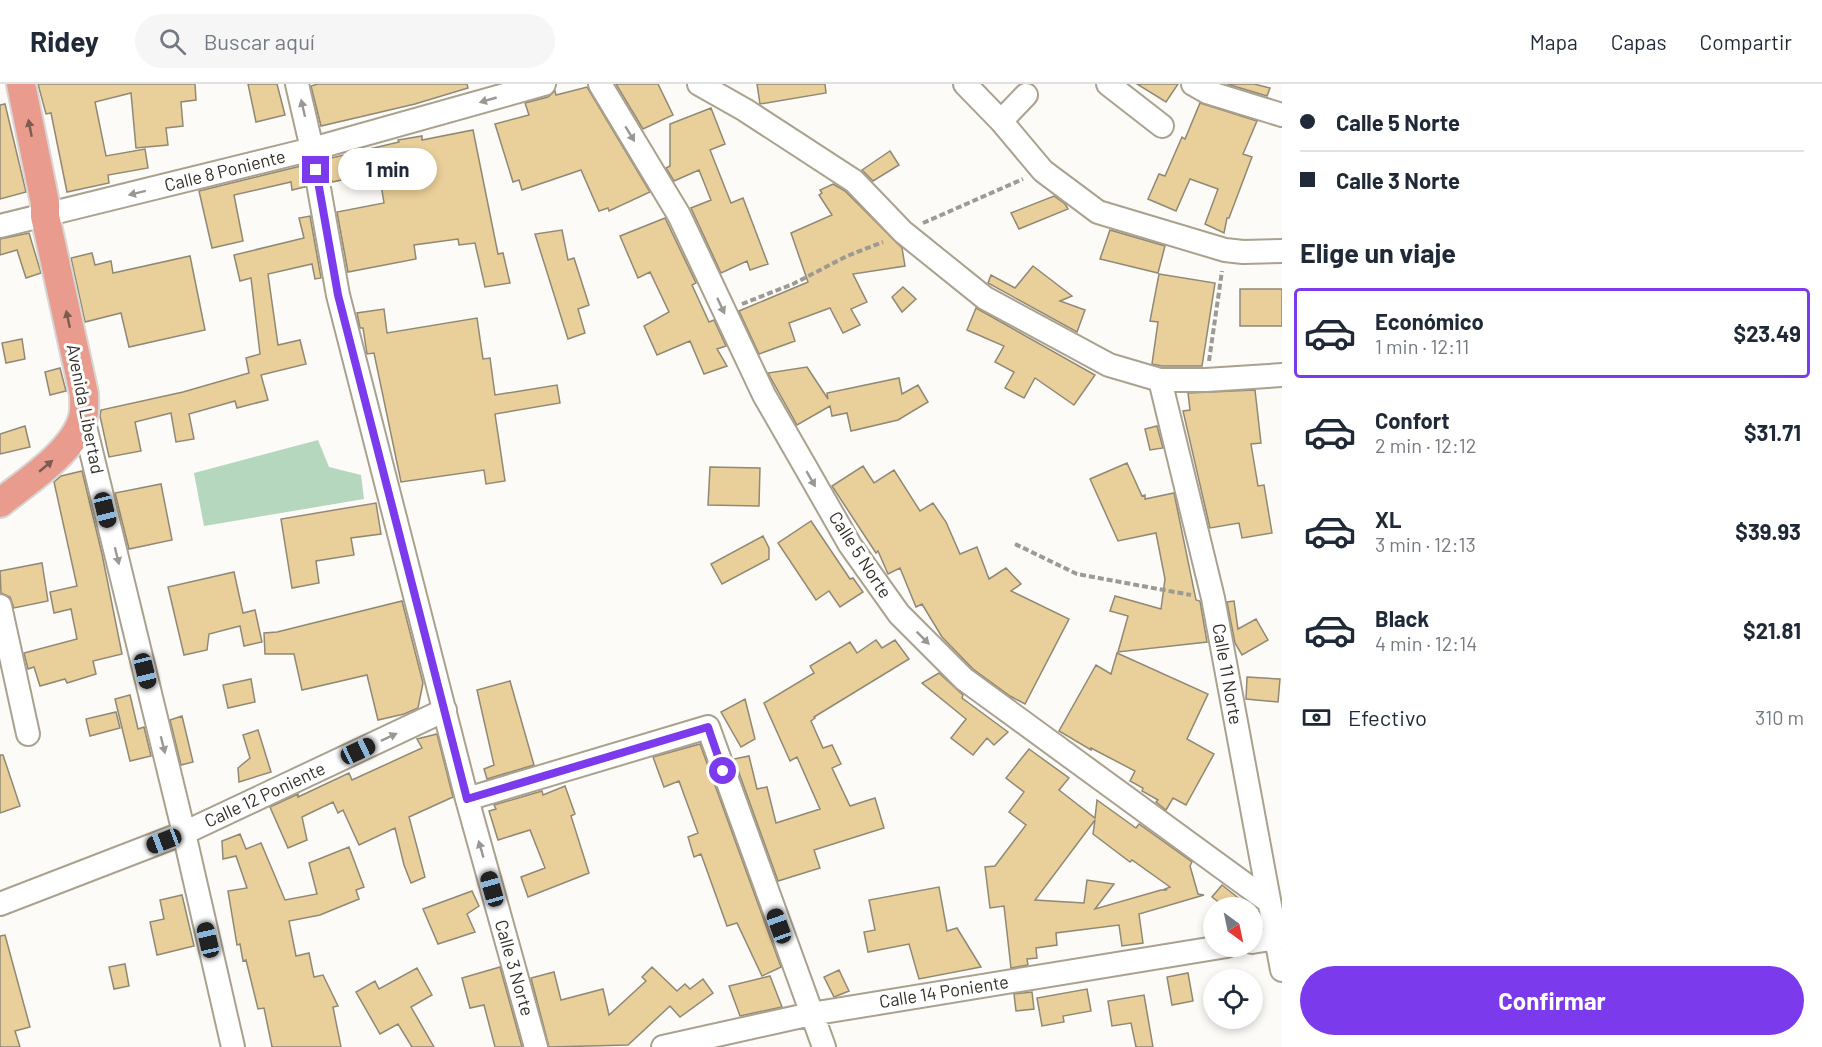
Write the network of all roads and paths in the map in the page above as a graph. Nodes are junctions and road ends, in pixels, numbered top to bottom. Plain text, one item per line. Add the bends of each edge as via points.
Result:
1 (21, 84) edge
2 (297, 84) edge
3 (544, 84) edge
4 (600, 84) edge
5 (699, 84) edge
6 (727, 84) edge
7 (965, 84) edge
8 (1108, 84) edge
9 (1193, 84) edge
10 (1026, 95) dead end
11 (745, 110) junction
12 (1282, 115) edge
13 (1001, 121) junction
14 (1162, 126) dead end
15 (312, 149) junction
16 (45, 216) junction
17 (0, 226) edge
18 (1225, 250) junction
19 (1282, 251) edge
20 (1282, 375) edge
21 (1161, 380) junction
22 (1206, 380) junction
23 (83, 418) junction
24 (0, 503) edge
25 (1015, 544) dead end
26 (1213, 598) junction
27 (0, 606) edge
28 (445, 711) junction
29 (28, 734) dead end
30 (467, 799) junction
31 (184, 833) junction
32 (1268, 901) junction
33 (0, 904) edge
34 (1279, 938) edge
35 (1263, 940) edge
36 (1203, 950) edge
37 (1282, 970) edge
38 (811, 1014) junction
39 (233, 1047) edge
40 (536, 1047) edge
41 (663, 1047) edge
42 (824, 1047) edge

16 -> 1 main road, Avenida Libertad
15 -> 2 street, Calle 3 Norte
3 -> 15 street, Calle 8 Poniente
4 -> 32 street, Calle 5 Norte via 680,215 764,394 850,544 899,614 964,679
5 - 11 street
6 - 11 street
7 - 13 street
8 - 14 street
9 - 12 street
10 - 13 street
11 - 21 street via 854,181 903,232 985,298 1109,365
13 - 18 street via 1043,171 1098,212
15 -> 16 street, Calle 8 Poniente
15 - 28 street, Calle 3 Norte via 338,295
16 - 17 street, Calle 8 Poniente
23 -> 16 main road, Avenida Libertad via 84,394
18 - 19 street
18 - 22 path
20 - 22 street
21 - 22 street
21 - 26 street, Calle 11 Norte
24 -> 23 main road via 51,462 73,437
23 -> 31 street, Avenida Libertad
25 - 26 path via 1077,574
26 - 32 street, Calle 11 Norte
27 - 29 street
28 - 30 street, Calle 3 Norte
31 -> 28 street, Calle 12 Poniente
30 - 38 street via 708,727
40 -> 30 street, Calle 3 Norte
31 - 33 street, Calle 12 Poniente
31 - 39 street, Avenida Libertad
32 - 34 street, Calle 11 Norte
34 - 35 street
34 - 37 street, Calle 11 Norte
36 - 38 street, Calle 14 Poniente
38 - 41 street, Calle 14 Poniente
38 - 42 street

